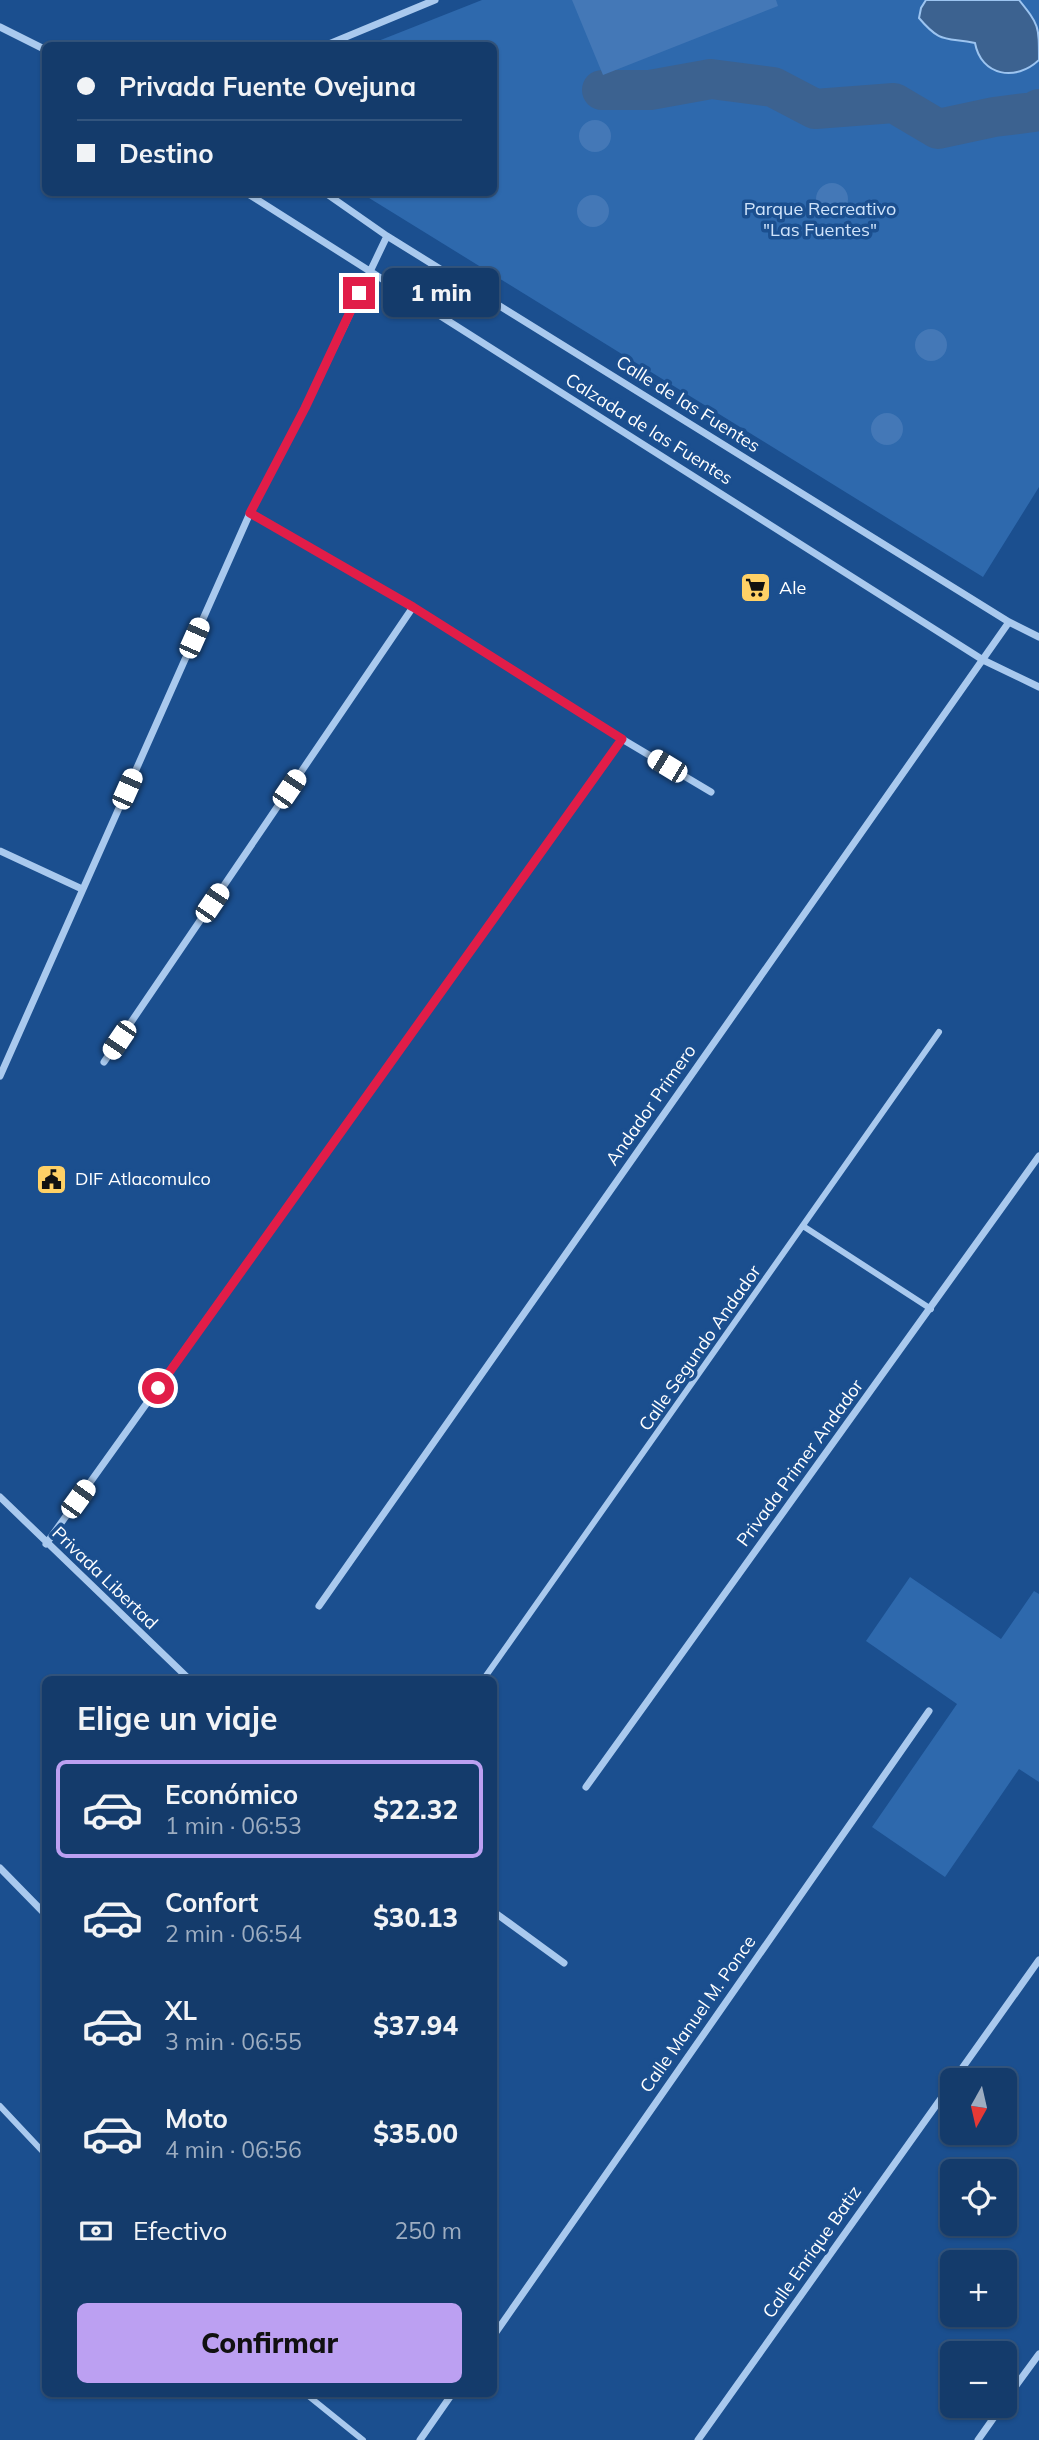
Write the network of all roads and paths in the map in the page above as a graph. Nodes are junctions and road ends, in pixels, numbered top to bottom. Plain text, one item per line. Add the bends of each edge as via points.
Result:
1 (435, 0) edge
2 (0, 27) edge
3 (334, 42) edge
4 (42, 48) edge
5 (251, 196) edge
6 (330, 196) edge
7 (387, 236) junction
8 (370, 270) junction
9 (250, 513) junction
10 (413, 607) junction
11 (1009, 622) junction
12 (1039, 637) edge
13 (983, 660) junction
14 (1039, 687) edge
15 (622, 739) junction
16 (712, 792) dead end
17 (0, 851) edge
18 (82, 889) junction
19 (939, 1032) dead end
20 (104, 1062) dead end
21 (0, 1076) edge
22 (1039, 1156) edge
23 (803, 1226) junction
24 (931, 1309) junction
25 (0, 1497) edge
26 (47, 1544) junction
27 (319, 1606) dead end
28 (186, 1676) edge
29 (486, 1676) edge
30 (929, 1711) dead end
31 (586, 1787) dead end
32 (0, 1868) edge
33 (42, 1911) edge
34 (497, 1914) edge
35 (1039, 1961) edge
36 (564, 1963) dead end
37 (963, 2068) edge
38 (940, 2100) edge
39 (0, 2106) edge
40 (42, 2151) edge
41 (497, 2331) edge
42 (1039, 2354) edge
43 (1017, 2385) edge
44 (310, 2397) edge
45 (450, 2397) edge
46 (993, 2418) edge
47 (363, 2440) edge
48 (420, 2440) edge
49 (698, 2440) edge
50 (978, 2440) edge

1 - 3 street
2 - 4 street
5 - 8 street, Calzada de las Fuentes
6 - 7 street, Calle de las Fuentes
7 - 8 street
7 - 11 street, Calle de las Fuentes
8 - 9 street
8 - 13 street, Calzada de las Fuentes
9 - 10 street
9 - 18 street
10 - 15 street
10 - 20 street
11 - 12 street, Calle de las Fuentes
11 - 13 street, Andador Primero
13 - 14 street, Calzada de las Fuentes
13 - 27 street, Andador Primero
15 - 16 street
15 - 26 street
17 - 18 street
18 - 21 street
19 - 23 street, Calle Segundo Andador
22 - 24 street, Privada Primer Andador
23 - 24 street
23 - 29 street, Calle Segundo Andador
24 - 31 street, Privada Primer Andador
25 - 26 street, Privada Libertad
26 - 28 street, Privada Libertad
30 - 41 street, Calle Manuel M. Ponce
32 - 33 street
34 - 36 street
35 - 37 street, Calle Enrique Batiz
38 - 49 street, Calle Enrique Batiz
39 - 40 street
42 - 43 street
44 - 47 street
45 - 48 street
46 - 50 street

